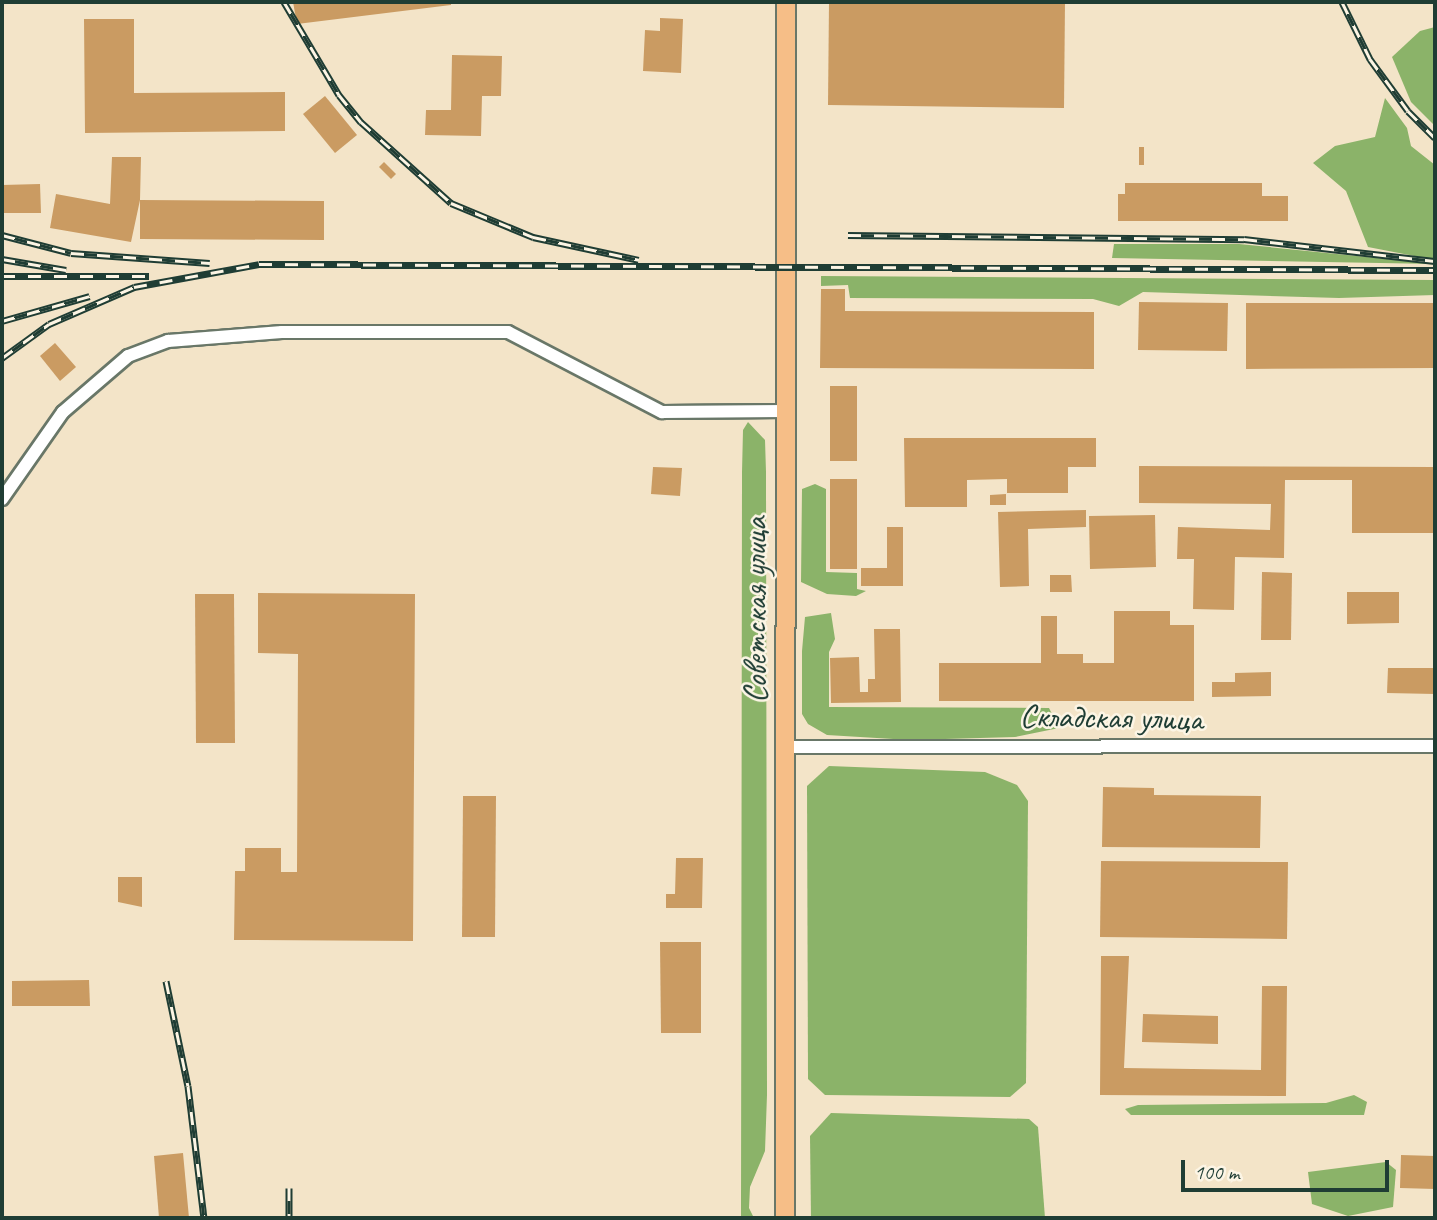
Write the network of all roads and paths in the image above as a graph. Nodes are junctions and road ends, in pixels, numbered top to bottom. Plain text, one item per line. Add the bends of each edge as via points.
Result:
1 (786, 2) edge
2 (784, 411) junction
3 (2, 499) edge
4 (1435, 746) edge
5 (786, 747) junction
6 (785, 1218) edge

1 - 2 main road, Советская улица
2 - 3 street via 662,412 508,332 282,332 169,341 128,356 63,412
2 - 5 main road, Советская улица
4 - 5 street, Складская улица
5 - 6 main road, Советская улица

